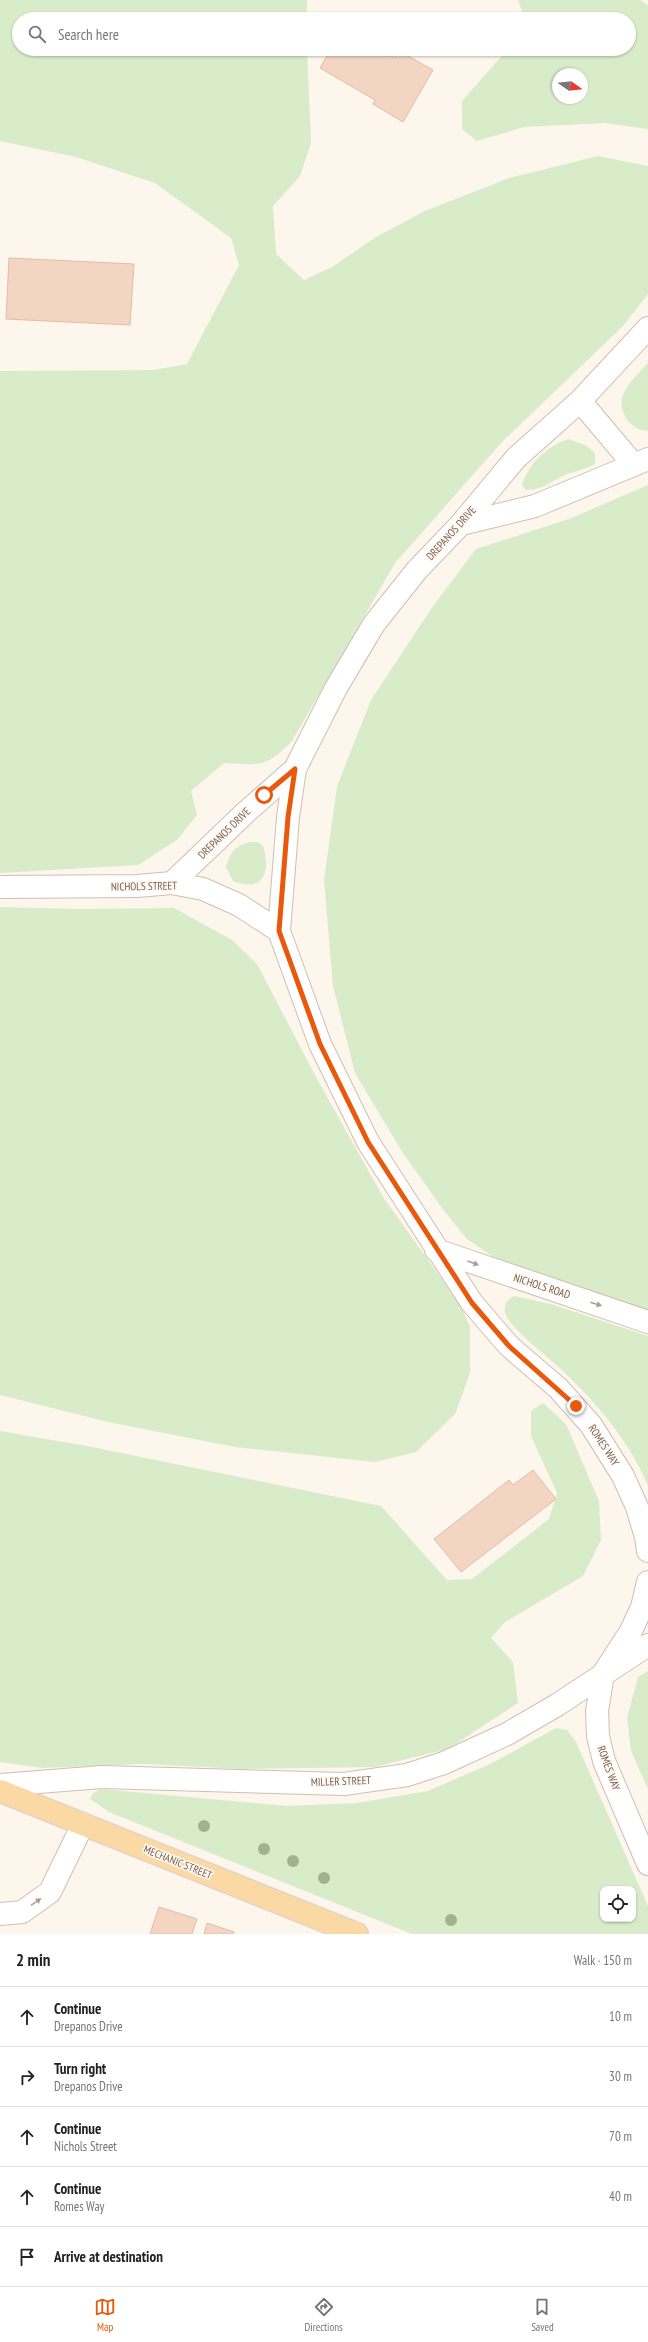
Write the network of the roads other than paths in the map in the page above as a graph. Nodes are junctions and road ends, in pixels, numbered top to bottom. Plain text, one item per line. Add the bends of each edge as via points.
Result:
1 (648, 328) edge
2 (580, 401) junction
3 (641, 462) edge
4 (461, 524) junction
5 (295, 769) junction
6 (172, 883) junction
7 (0, 887) edge
8 (279, 931) junction
9 (436, 1250) junction
10 (648, 1322) edge
11 (648, 1551) edge
12 (648, 1582) edge
13 (648, 1645) edge
14 (603, 1674) junction
15 (0, 1785) edge
16 (0, 1791) edge
17 (83, 1824) junction
18 (648, 1864) edge
19 (0, 1914) edge
20 (357, 1934) edge

1 - 2 street, DREPANOS DRIVE
2 - 3 street
2 - 4 street, DREPANOS DRIVE via 516,458
3 - 4 street via 536,506
4 - 5 street, DREPANOS DRIVE via 417,570 374,624 336,688
5 - 6 street, DREPANOS DRIVE
5 - 8 street, DREPANOS DRIVE via 288,817
6 - 7 street, NICHOLS STREET via 130,886
6 - 8 street, NICHOLS STREET via 203,889 239,905
8 - 9 street via 320,1044 339,1084 368,1142
9 -> 10 street, NICHOLS ROAD
9 - 11 street, ROMES WAY via 472,1303 497,1333 558,1388 592,1425 623,1476 637,1507
12 - 14 street, ROMES WAY via 642,1607 631,1631
13 - 14 street, MILLER STREET
14 - 15 street, MILLER STREET via 507,1734 444,1763 407,1775 344,1784 102,1776
14 - 18 street, ROMES WAY via 597,1710 599,1742 604,1761
16 - 17 main road, MECHANIC STREET
19 -> 17 street via 22,1912 50,1892
17 - 20 main road, MECHANIC STREET

